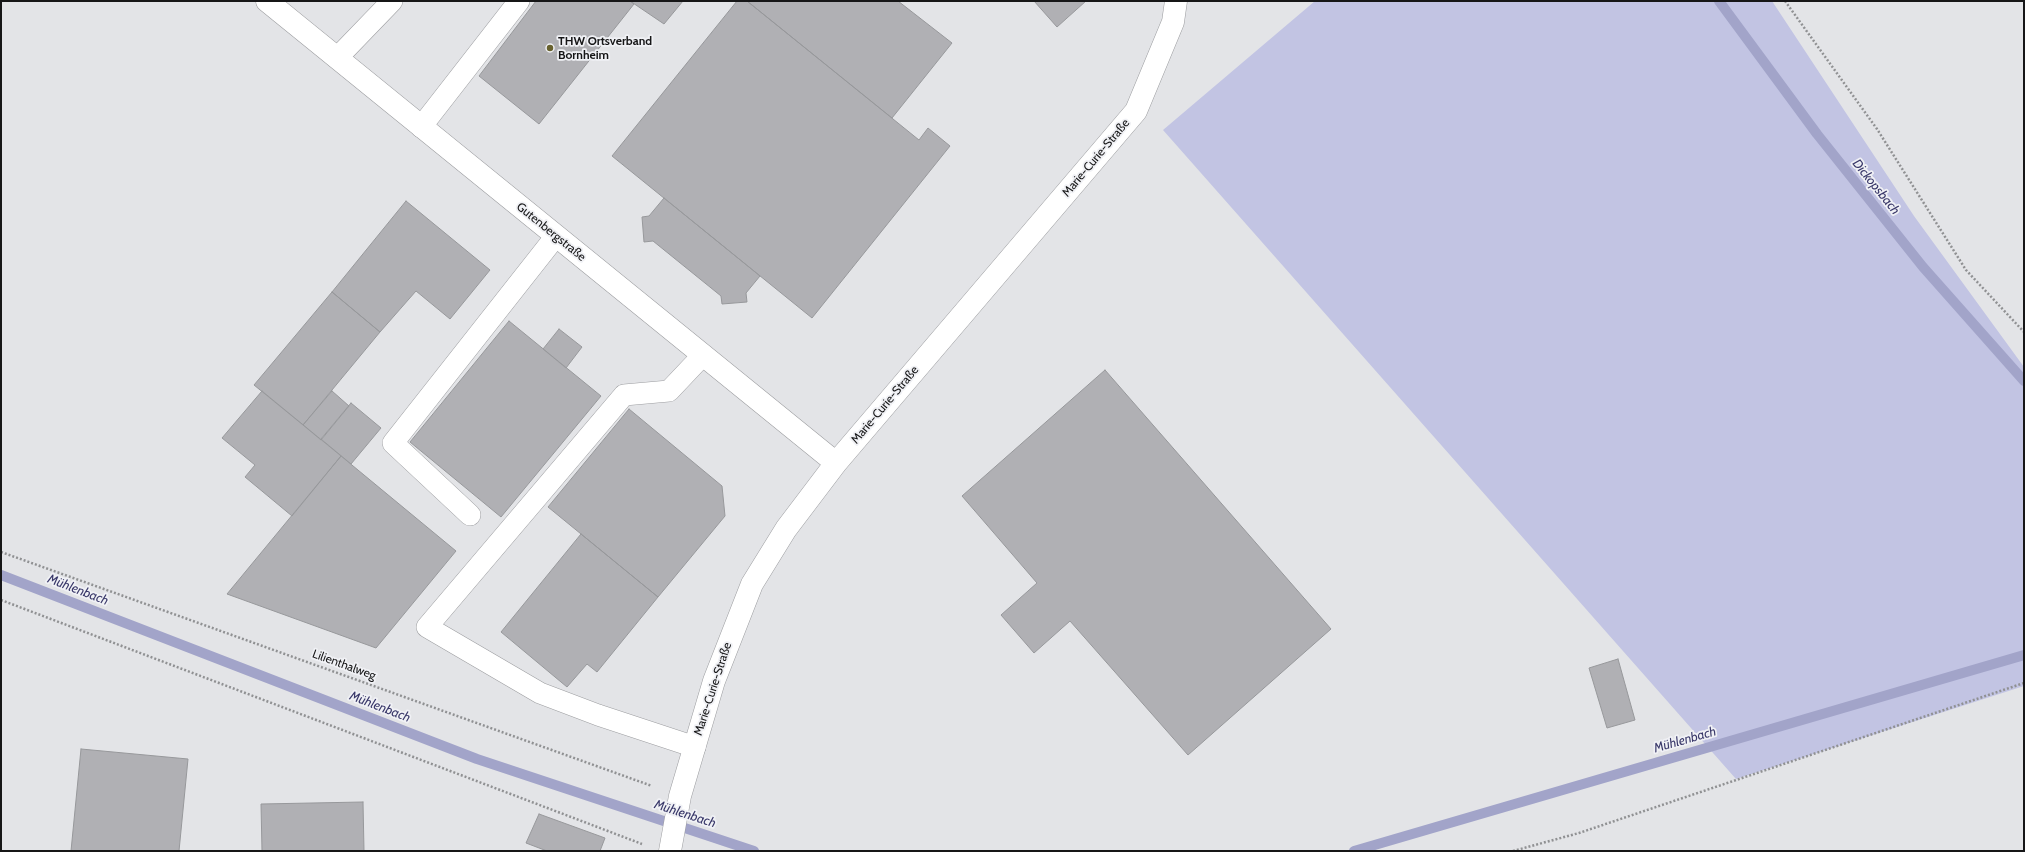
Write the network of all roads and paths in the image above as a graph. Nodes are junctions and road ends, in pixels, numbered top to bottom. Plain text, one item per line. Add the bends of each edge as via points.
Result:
1 (267, 1) edge
2 (392, 1) edge
3 (519, 1) edge
4 (1176, 1) edge
5 (1785, 1) edge
6 (337, 58) junction
7 (421, 127) junction
8 (556, 236) junction
9 (2024, 332) edge
10 (703, 355) junction
11 (836, 463) junction
12 (470, 515) dead end
13 (1, 552) edge
14 (1, 600) edge
15 (2024, 683) edge
16 (695, 746) junction
17 (680, 796) junction
18 (646, 845) dead end
19 (670, 851) edge
20 (1513, 851) edge

1 - 6 street, Gutenbergstraße
2 - 6 lane
3 - 7 lane
4 - 11 street, Marie-Curie-Straße via 1173,22 1136,111
5 - 9 path via 1876,129 1966,270
6 - 7 street, Gutenbergstraße
7 - 8 street, Gutenbergstraße
8 - 10 street, Gutenbergstraße
8 - 12 lane via 393,443
10 - 11 street, Gutenbergstraße
10 - 16 lane via 669,391 624,396 427,627 540,692 598,715
11 - 16 street, Marie-Curie-Straße via 786,529 752,584 714,680
13 - 17 path, Lilienthalweg
14 - 18 path
15 - 20 path via 1579,833
16 - 17 street, Marie-Curie-Straße
17 - 19 street, Marie-Curie-Straße

